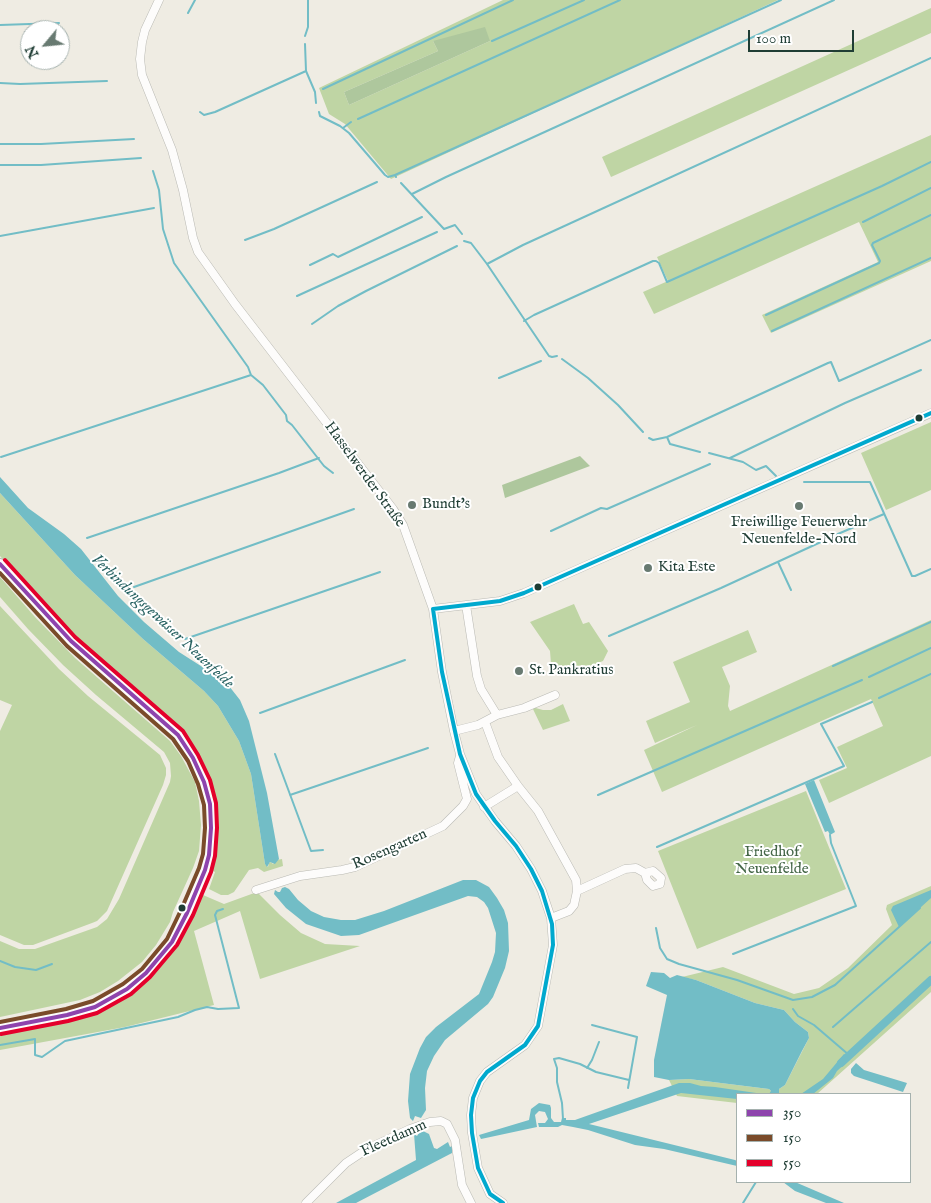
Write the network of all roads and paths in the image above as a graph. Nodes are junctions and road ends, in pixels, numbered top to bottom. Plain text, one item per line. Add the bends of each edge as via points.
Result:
1 (159, 0) edge
2 (931, 413) edge
3 (0, 564) edge
4 (466, 605) junction
5 (433, 609) junction
6 (555, 695) dead end
7 (497, 715) junction
8 (485, 722) junction
9 (454, 731) junction
10 (460, 754) junction
11 (518, 786) junction
12 (484, 807) junction
13 (645, 873) dead end
14 (256, 890) dead end
15 (578, 891) junction
16 (551, 918) junction
17 (0, 1028) edge
18 (306, 1203) edge
19 (470, 1203) edge
20 (503, 1203) edge

1 - 5 street, Hasselwerder Straße via 142,42 142,75 172,150 198,252 393,509 403,525
2 - 4 street via 524,593 500,601
3 - 17 main road via 70,641 169,726 183,742 204,782 210,804 211,828 205,870 187,914 172,942 146,973 127,989 95,1006
4 - 5 street
4 - 7 street via 477,676
5 - 9 street, Hasselwerder Straße
6 - 7 street
7 - 8 street
8 - 9 street
8 - 11 street via 498,756
9 - 10 street, Hasselwerder Straße
10 - 12 street, Hasselwerder Straße
10 - 14 street, Rosengarten via 458,763 467,799 443,826 355,867 300,876
11 - 12 street
11 - 15 street via 548,827 576,880
12 - 16 street, Hasselwerder Straße via 531,869
13 - 15 street via 636,868 625,869
15 - 16 street via 569,911
16 - 20 street, Hasselwerder Straße via 553,944 538,1026 525,1044 487,1072 473,1098 472,1133 478,1168 490,1194
18 - 19 street, Fleetdamm via 341,1168 367,1149 410,1129 441,1121 448,1124 455,1140 462,1185

